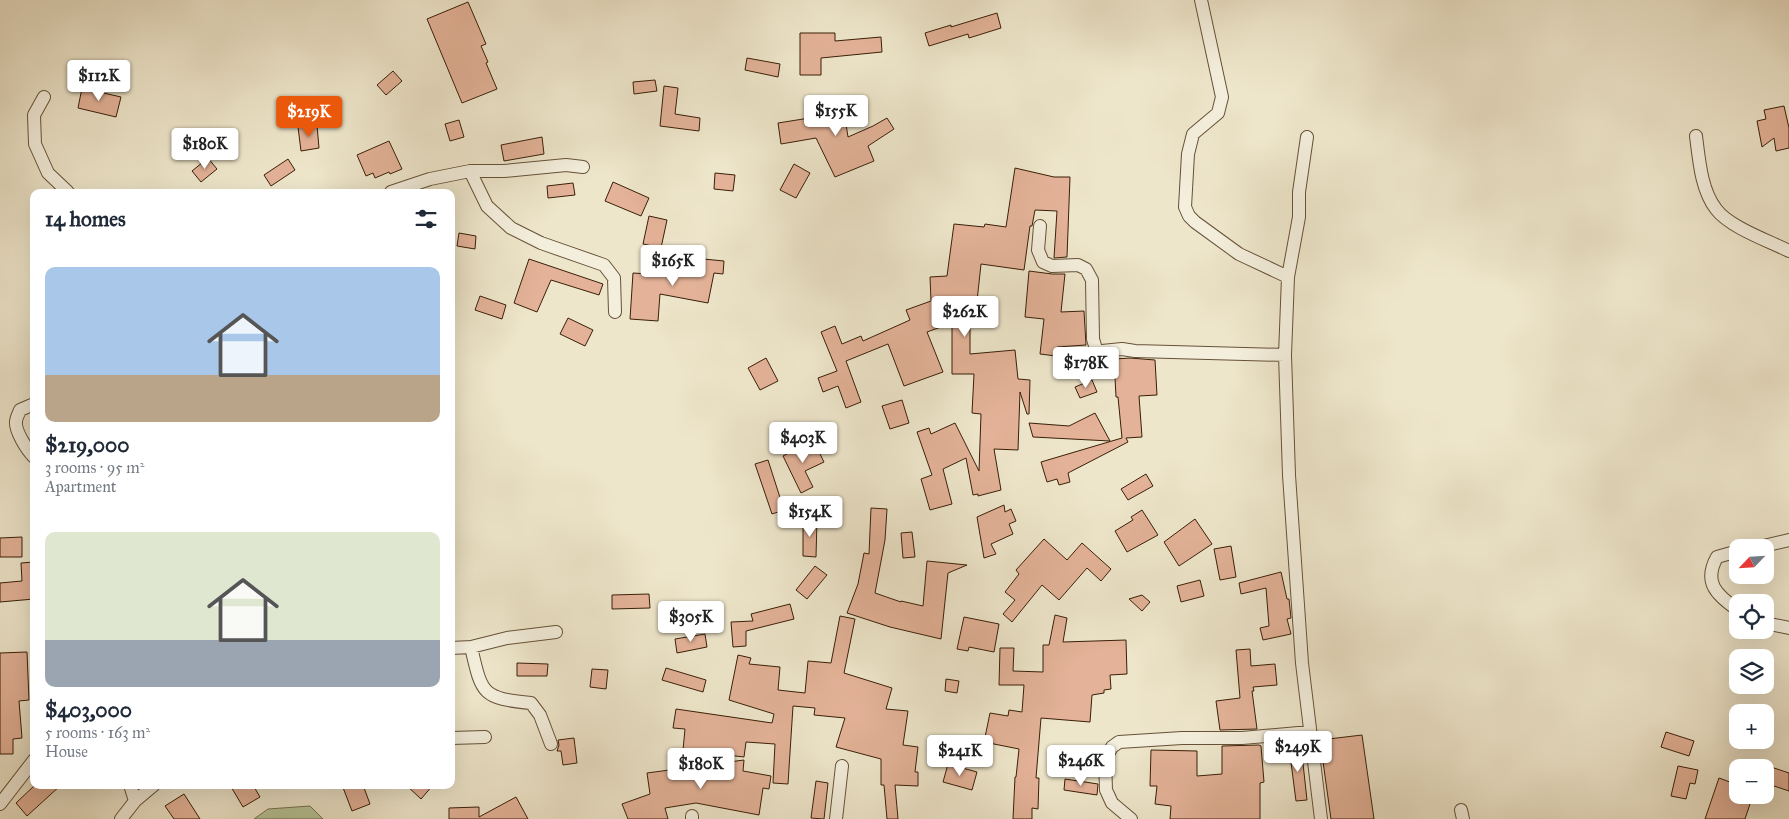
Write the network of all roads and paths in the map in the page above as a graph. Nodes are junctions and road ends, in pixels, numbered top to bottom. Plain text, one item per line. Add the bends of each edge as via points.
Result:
1 (1201, 0) edge
2 (44, 97) dead end
3 (1696, 136) dead end
4 (1307, 137) dead end
5 (583, 167) dead end
6 (470, 171) junction
7 (65, 189) edge
8 (400, 189) edge
9 (1040, 226) dead end
10 (1789, 251) edge
11 (1288, 277) junction
12 (615, 312) dead end
13 (1285, 355) junction
14 (30, 406) edge
15 (30, 452) edge
16 (1789, 540) edge
17 (1774, 544) edge
18 (1729, 554) edge
19 (1729, 603) edge
20 (1774, 625) edge
21 (1789, 628) edge
22 (556, 632) dead end
23 (471, 647) junction
24 (455, 648) edge
25 (1310, 732) junction
26 (485, 737) dead end
27 (455, 738) edge
28 (551, 744) dead end
29 (30, 765) edge
30 (842, 766) dead end
31 (131, 789) edge
32 (149, 789) edge
33 (135, 801) junction
34 (0, 804) edge
35 (121, 819) edge
36 (836, 819) edge
37 (1131, 819) edge
38 (1321, 819) edge

1 - 11 street via 1222,97 1218,113 1193,134 1188,154 1185,206 1195,222 1239,254
2 - 7 street via 34,115 35,144 48,173
3 - 10 street via 1700,164 1716,209 1730,222
4 - 11 street
5 - 6 street via 566,165
6 - 8 street
6 - 12 street via 487,206 511,228 541,243 604,265 614,278
9 - 13 street via 1038,250 1043,262 1052,266 1078,265 1092,280 1096,349
11 - 13 street
13 - 25 street via 1296,597
14 - 15 street via 20,410 16,422
16 - 17 street
18 - 19 street via 1717,557 1711,567 1710,580 1718,594
20 - 21 street
22 - 23 street via 507,638
23 - 24 street
23 - 28 street via 478,678 485,691 501,700 531,703 540,715
25 - 37 street via 1119,742 1105,759 1106,790 1112,803
25 - 38 street
26 - 27 street
29 - 34 street
30 - 36 street
31 - 33 street
32 - 33 street
33 - 35 street

